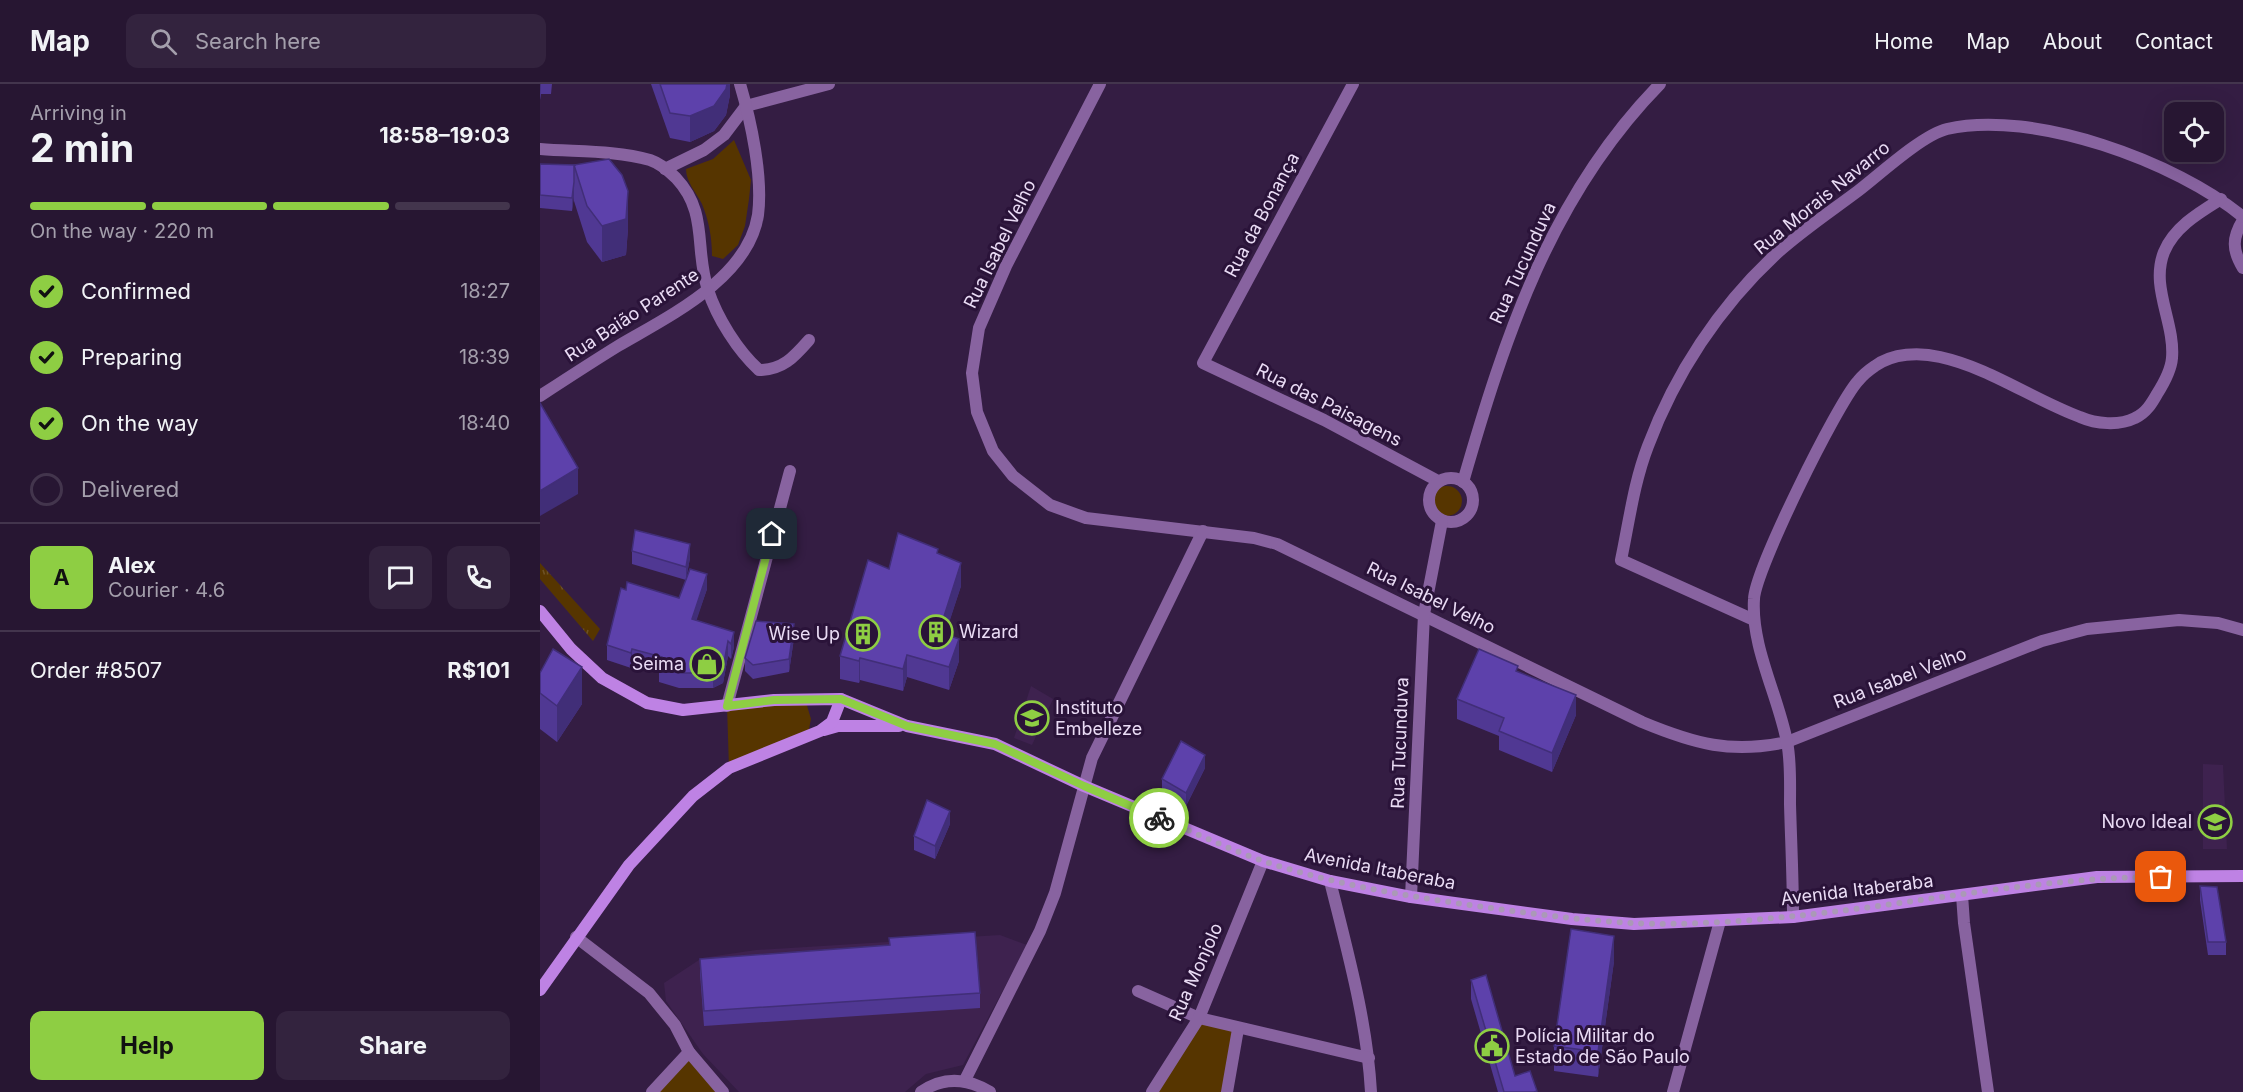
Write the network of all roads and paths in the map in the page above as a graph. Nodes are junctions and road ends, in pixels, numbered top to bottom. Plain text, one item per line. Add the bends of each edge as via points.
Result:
1 (740, 84) edge
2 (830, 84) edge
3 (1100, 84) edge
4 (1353, 84) edge
5 (1660, 84) edge
6 (746, 106) junction
7 (540, 149) edge
8 (665, 169) junction
9 (2221, 199) junction
10 (2243, 219) edge
11 (2243, 268) edge
12 (708, 290) junction
13 (809, 340) dead end
14 (1203, 363) joint
15 (540, 396) edge
16 (790, 471) dead end
17 (1438, 482) junction
18 (1463, 482) junction
19 (1442, 521) junction
20 (1203, 531) junction
21 (540, 611) edge
22 (1424, 614) junction
23 (1754, 620) junction
24 (2243, 630) edge
25 (841, 699) junction
26 (727, 706) junction
27 (907, 726) junction
28 (820, 731) junction
29 (1787, 742) junction
30 (1084, 786) junction
31 (1263, 861) junction
32 (2243, 876) edge
33 (1329, 881) junction
34 (1962, 895) junction
35 (1411, 897) junction
36 (1793, 916) junction
37 (1720, 921) junction
38 (576, 937) junction
39 (540, 990) edge
40 (1138, 991) dead end
41 (1199, 1018) junction
42 (1238, 1029) junction
43 (689, 1052) junction
44 (1369, 1058) junction
45 (965, 1080) junction
46 (652, 1092) edge
47 (723, 1092) edge
48 (921, 1092) edge
49 (990, 1092) edge
50 (1152, 1092) edge
51 (1227, 1092) edge
52 (1371, 1092) edge
53 (1673, 1092) edge
54 (1988, 1092) edge

1 - 6 street, Rua Baião Parente
2 - 6 street
3 - 20 street, Rua Isabel Velho via 1006,266 979,328 972,373 977,412 993,451 1013,476 1050,505 1086,518
4 - 14 street, Rua da Bonança
5 - 18 street, Rua Tucunduva via 1588,173 1546,248 1514,318
6 - 8 street via 724,135 704,150
6 - 12 street, Rua Baião Parente via 758,180 758,216 738,260
7 - 8 street via 619,154 651,160
8 - 12 street via 682,184 698,214
9 - 10 street, Rua Morais Navarro
9 - 23 street via 2195,214 2164,252 2160,278 2172,358 2167,377 2149,408 2135,418 2111,424 2081,418 1992,375 1937,356 1892,357 1857,381 1777,535 1754,596
9 - 23 street, Rua Morais Navarro via 2198,184 2144,161 2061,131 2010,124 1970,125 1944,130 1915,147 1776,254 1736,295 1681,375 1648,445 1621,560
10 - 11 street via 2234,234 2234,254
12 - 13 street via 744,357 759,370 774,370 792,360
12 - 15 street, Rua Baião Parente
14 - 17 street, Rua das Paisagens via 1324,420
16 - 26 street
17 - 18 street via 1449,478
17 - 19 street via 1431,490 1429,504
18 - 19 street via 1473,500 1469,514 1457,522
19 - 22 street, Rua Tucunduva
20 - 22 street, Rua Isabel Velho via 1277,544
20 - 30 street via 1092,758
21 - 26 main road, Avenida Itaberaba via 571,649 602,678 647,703 683,710
22 - 29 street, Rua Isabel Velho via 1642,722 1687,740 1757,748
22 - 35 street, Rua Tucunduva
23 - 29 street
24 - 29 street, Rua Isabel Velho via 2218,623 2179,620 2087,629 2042,641
25 - 26 main road, Avenida Itaberaba via 774,700
25 - 27 main road, Avenida Itaberaba
25 - 28 main road via 832,722
27 - 28 main road via 838,726
27 - 30 main road, Avenida Itaberaba via 995,744
28 - 38 main road via 729,768 693,796 630,865
29 - 36 street
30 - 31 main road, Avenida Itaberaba
30 - 45 street via 1055,893 1040,932
31 - 33 main road, Avenida Itaberaba
31 - 41 street, Rua Monjolo
32 - 34 main road, Avenida Itaberaba via 2097,877
33 - 35 main road, Avenida Itaberaba
33 - 44 street
34 - 36 main road, Avenida Itaberaba
34 - 54 street
35 - 37 main road, Avenida Itaberaba via 1634,924
36 - 37 main road, Avenida Itaberaba
37 - 53 street
38 - 39 main road
38 - 43 street via 650,993 675,1025
40 - 41 street
41 - 42 street
41 - 50 street, Rua Monjolo
42 - 44 street
42 - 51 street
43 - 46 street
43 - 47 street
44 - 52 street
45 - 48 street via 949,1080
45 - 49 street

